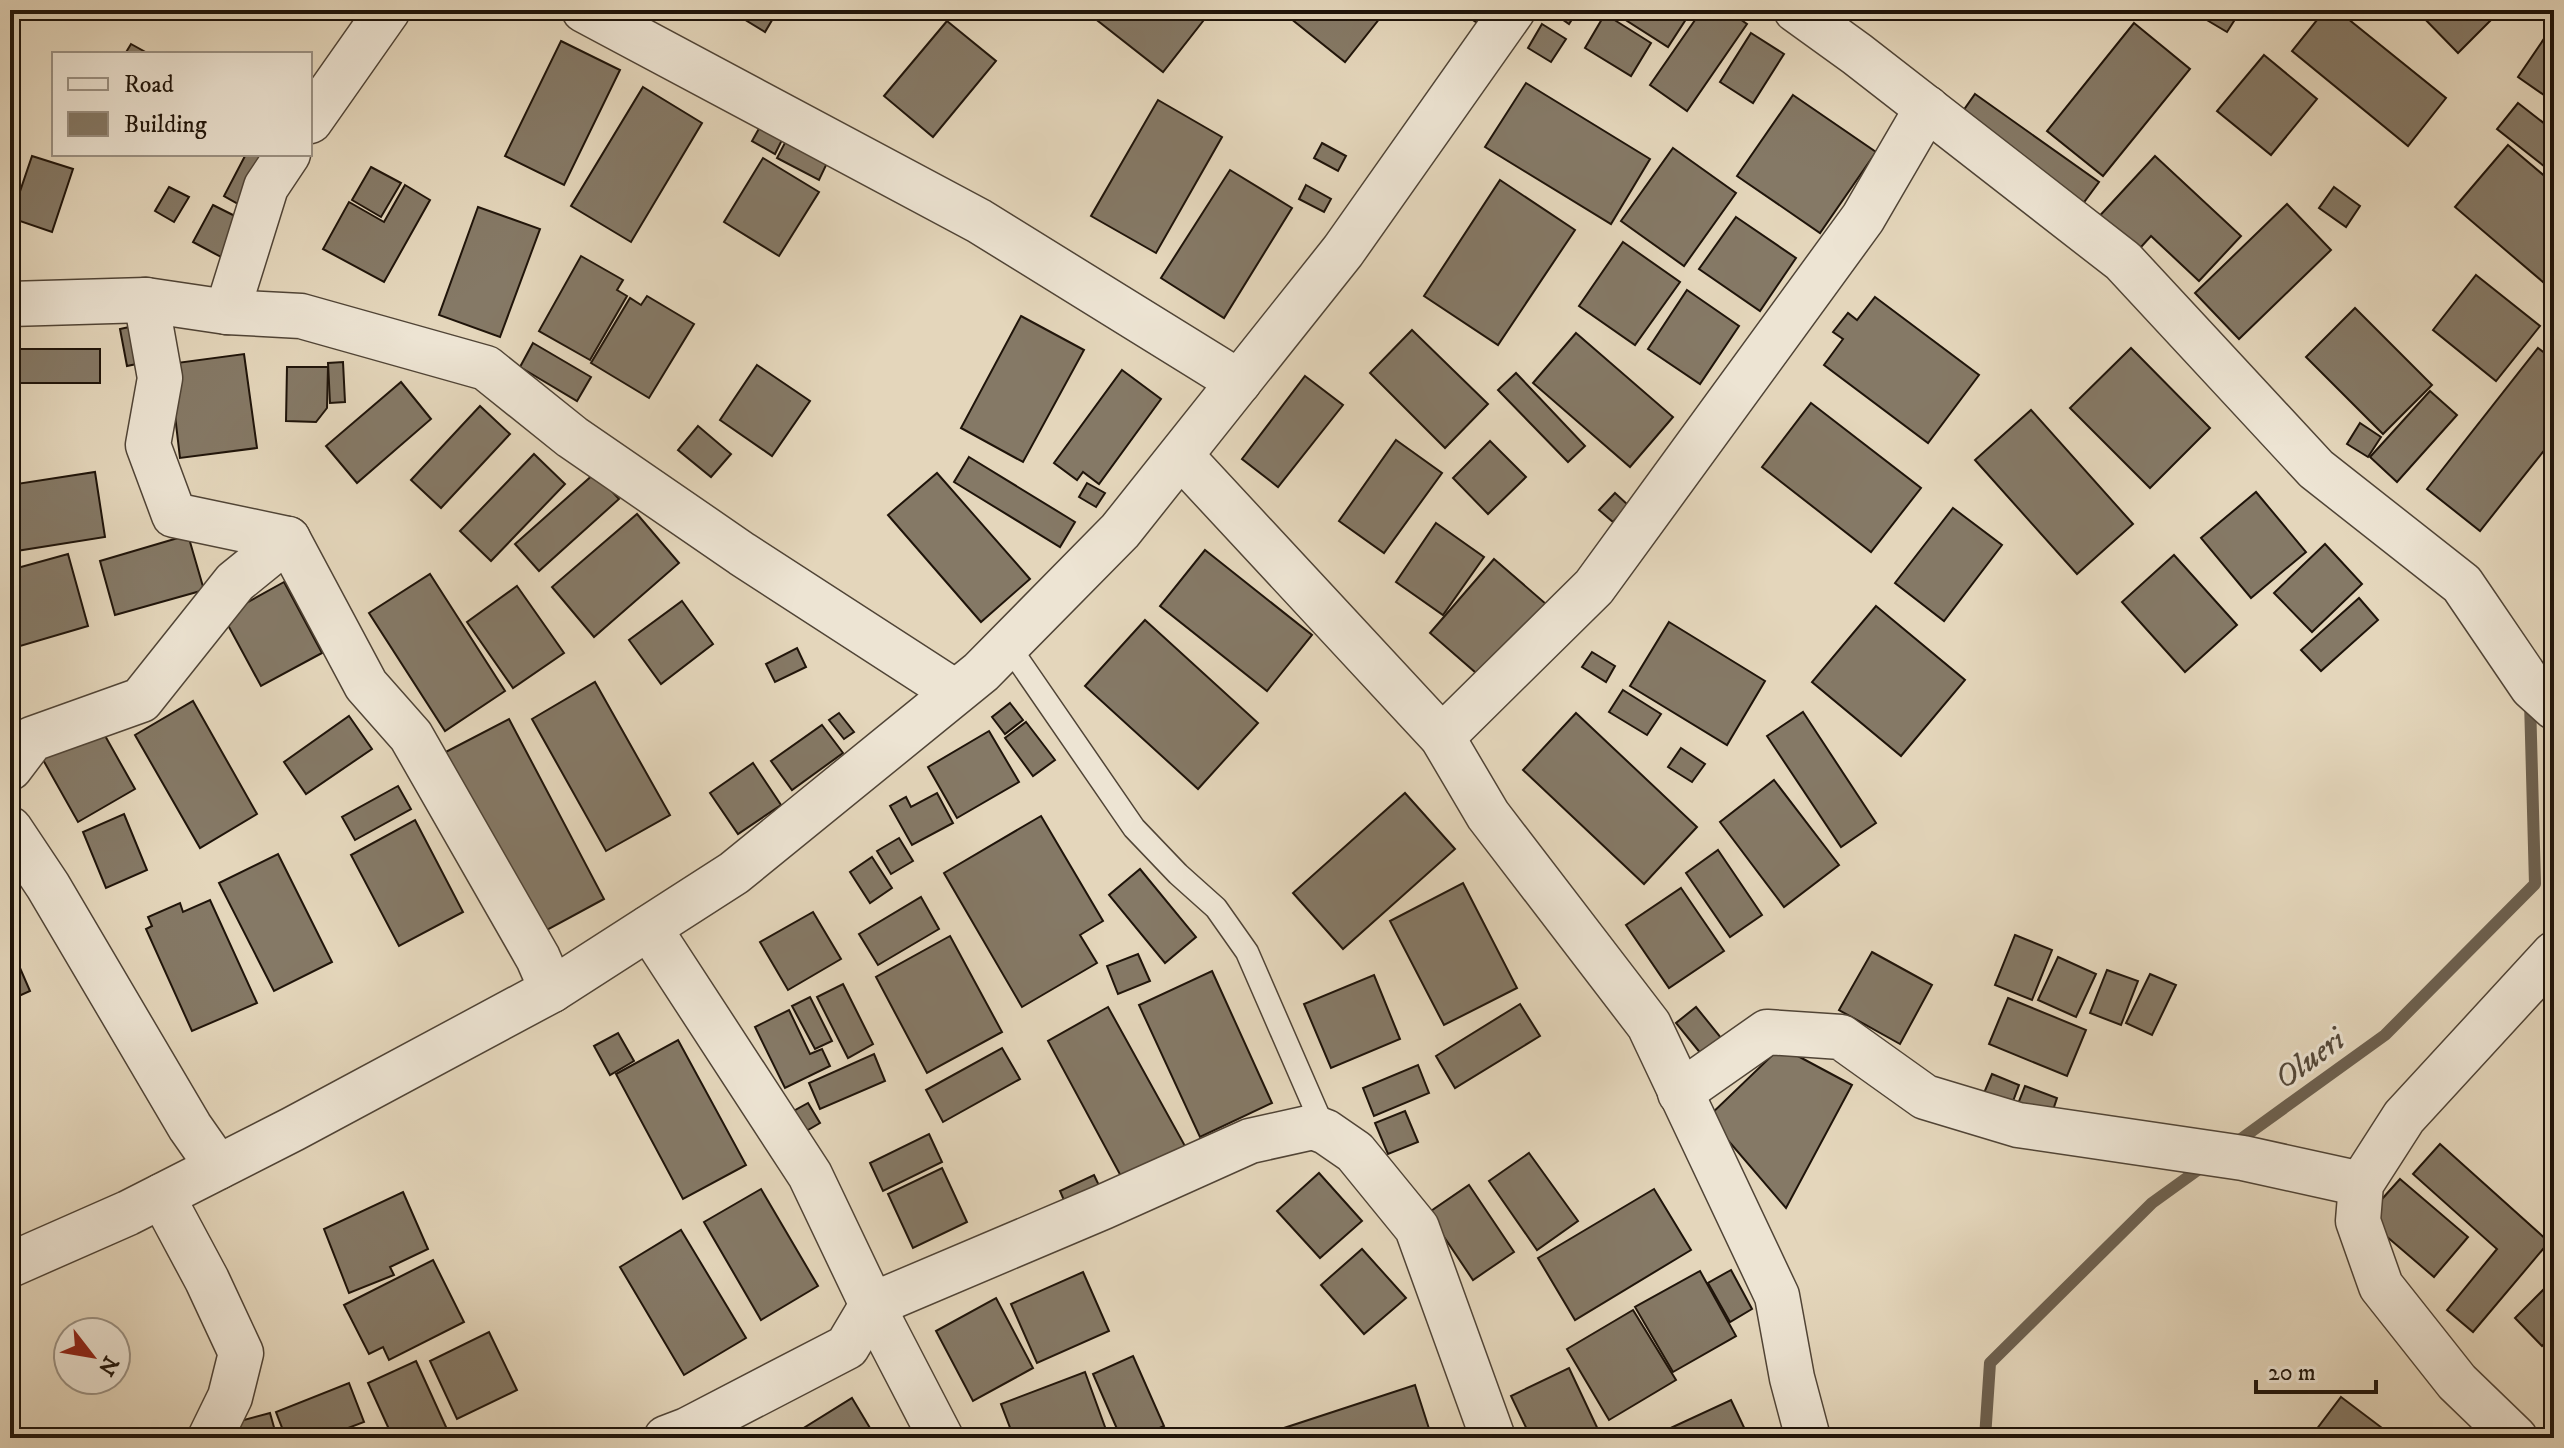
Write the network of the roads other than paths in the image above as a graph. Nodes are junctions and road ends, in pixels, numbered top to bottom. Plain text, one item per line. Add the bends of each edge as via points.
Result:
1 (388, 10) edge
2 (584, 10) edge
3 (1513, 10) edge
4 (1796, 10) edge
5 (1927, 108) junction
6 (312, 118) edge
7 (287, 156) edge
8 (146, 300) junction
9 (10, 304) edge
10 (227, 312) junction
11 (1239, 382) junction
12 (1181, 456) junction
13 (288, 539) junction
14 (1008, 645) junction
15 (955, 692) junction
16 (2543, 697) edge
17 (1442, 737) junction
18 (10, 768) edge
19 (10, 829) edge
20 (649, 928) junction
21 (2554, 954) edge
22 (552, 990) junction
23 (1680, 1093) junction
24 (1326, 1132) junction
25 (218, 1167) junction
26 (2361, 1184) junction
27 (162, 1196) junction
28 (10, 1265) edge
29 (872, 1305) junction
30 (210, 1438) edge
31 (666, 1438) edge
32 (941, 1438) edge
33 (1493, 1438) edge
34 (1808, 1438) edge
35 (2515, 1438) edge

1 - 6 street
2 - 11 street via 979,221
3 - 11 street via 1343,251
4 - 5 street
5 - 16 street via 2123,261 2316,469 2462,584
5 - 17 street via 1863,218 1594,587
7 - 10 street via 266,187
8 - 9 street
8 - 10 street
8 - 13 street via 160,378 148,445 174,515
10 - 15 street via 301,316 486,368 572,437
11 - 12 street
12 - 14 street via 1120,531
12 - 17 street
13 - 18 street via 235,582 141,700 32,739
13 - 22 street via 366,685 411,736
14 - 15 street
14 - 24 lane via 1134,828 1216,908 1247,952
15 - 20 street via 734,873
17 - 23 street via 1488,815 1649,1025
19 - 25 street
20 - 22 street
20 - 29 street via 810,1175
21 - 26 street via 2404,1117
22 - 25 street
23 - 26 street via 1767,1032 1841,1037 1925,1097 2018,1125 2243,1158
23 - 34 street via 1777,1296
24 - 29 street via 1313,1127 1250,1141
24 - 33 street via 1355,1152 1417,1228
25 - 27 street
26 - 35 street via 2358,1221 2381,1286 2457,1382
27 - 28 street
27 - 30 street via 241,1353 230,1397
29 - 31 street via 847,1347
29 - 32 street

